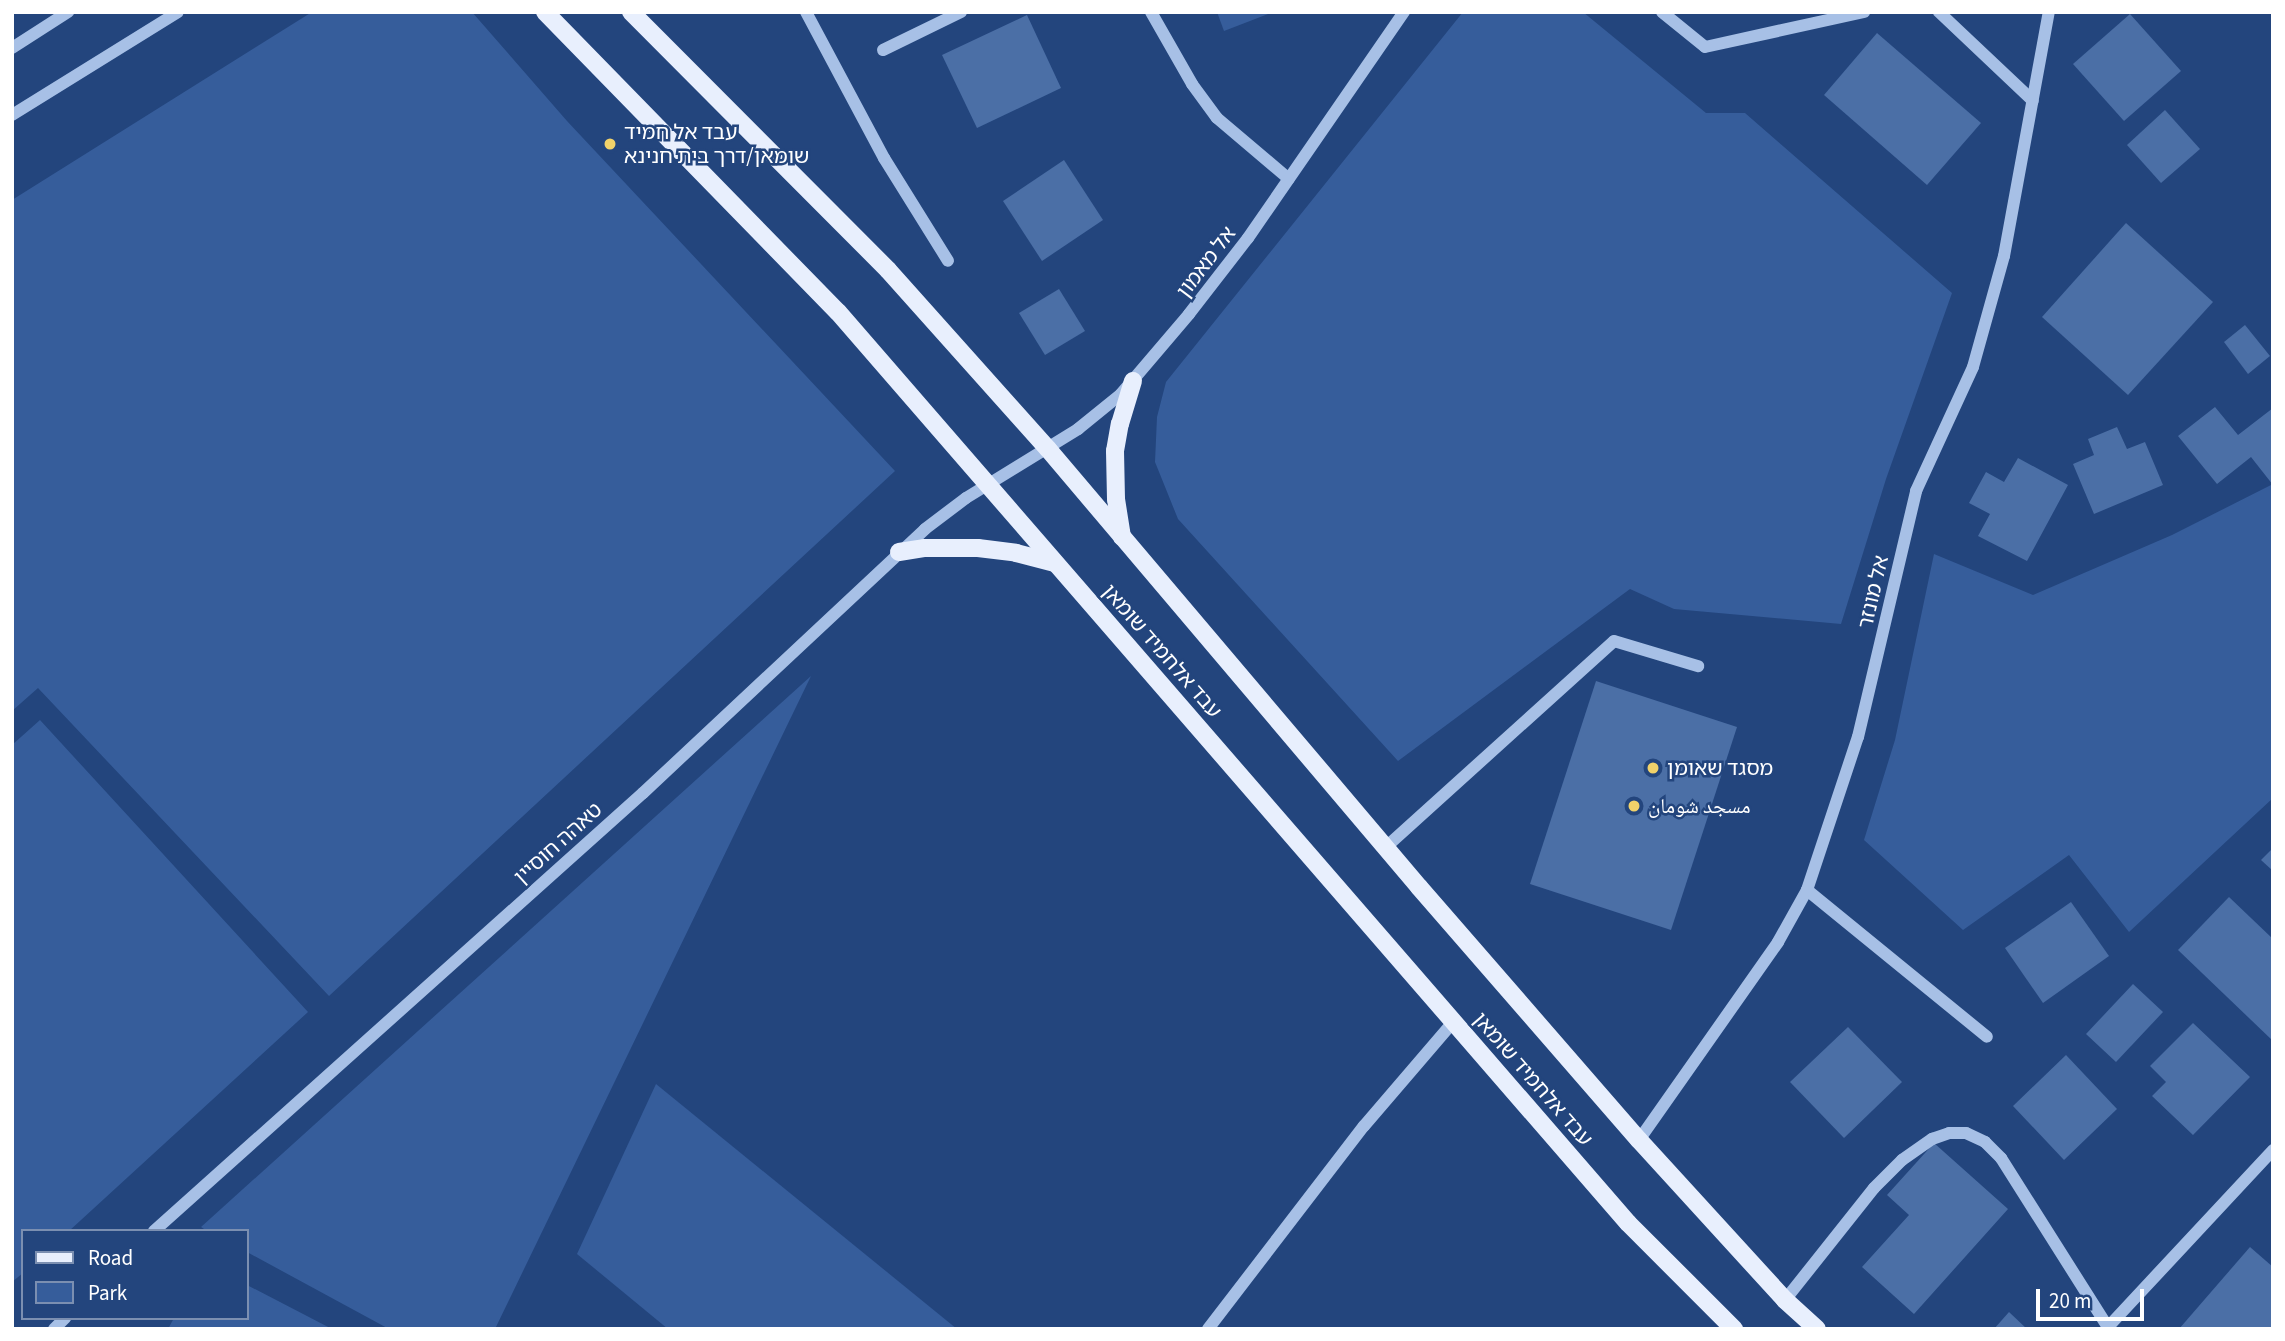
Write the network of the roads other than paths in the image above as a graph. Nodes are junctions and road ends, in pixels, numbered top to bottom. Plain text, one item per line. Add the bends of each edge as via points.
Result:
1 (68, 12) edge
2 (178, 12) edge
3 (545, 12) edge
4 (631, 12) edge
5 (806, 12) edge
6 (961, 12) edge
7 (1152, 12) edge
8 (1404, 12) edge
9 (1662, 12) edge
10 (1864, 12) edge
11 (1939, 12) edge
12 (2049, 12) edge
13 (12, 48) edge
14 (883, 50) dead end
15 (2033, 101) junction
16 (12, 115) edge
17 (1289, 179) junction
18 (948, 261) dead end
19 (1133, 381) junction
20 (1048, 449) junction
21 (987, 484) junction
22 (1122, 537) junction
23 (899, 552) junction
24 (1055, 563) junction
25 (1698, 666) dead end
26 (1385, 847) junction
27 (1807, 890) junction
28 (1454, 1021) junction
29 (1987, 1037) dead end
30 (1639, 1140) junction
31 (2273, 1150) edge
32 (157, 1229) edge
33 (1785, 1300) junction
34 (2108, 1328) edge
35 (1208, 1329) edge
36 (1734, 1329) edge
37 (1817, 1329) edge

1 - 13 street
2 - 16 street
3 - 21 main road, עבד אלחמיד שומאן via 838,312
4 - 20 main road, עבד אלחמיד שומאן via 888,270
5 - 18 street via 884,158
6 - 14 street
7 - 17 street via 1192,84 1217,118
8 - 17 street, אל מאמון
9 - 10 street via 1705,47
11 - 15 street
12 - 15 street, אל מונזר
15 - 27 street, אל מונזר via 2004,256 1977,354 1916,491 1858,737
17 - 19 street, אל מאמון via 1232,260
19 - 20 street, אל מאמון via 1108,406
19 - 22 main road via 1115,451
20 - 21 street, אל מאמון
20 - 22 main road, עבד אלחמיד שומאן
21 - 23 street, טאהה חוסיין
21 - 24 main road, עבד אלחמיד שומאן
22 - 26 main road, עבד אלחמיד שומאן
23 - 24 main road via 978,548
23 - 32 street, טאהה חוסיין via 643,793
24 - 28 main road, עבד אלחמיד שומאן
25 - 26 street via 1614,641
26 - 30 main road, עבד אלחמיד שומאן
27 - 29 street
27 - 30 street, אל מונזר via 1778,942
28 - 35 street via 1364,1126
28 - 36 main road, עבד אלחמיד שומאן via 1628,1223
30 - 33 main road, עבד אלחמיד שומאן
31 - 34 street
33 - 34 street via 1874,1188 1902,1160 1932,1139 1966,1133 1985,1142 2001,1158
33 - 37 main road, עבד אלחמיד שומאן

